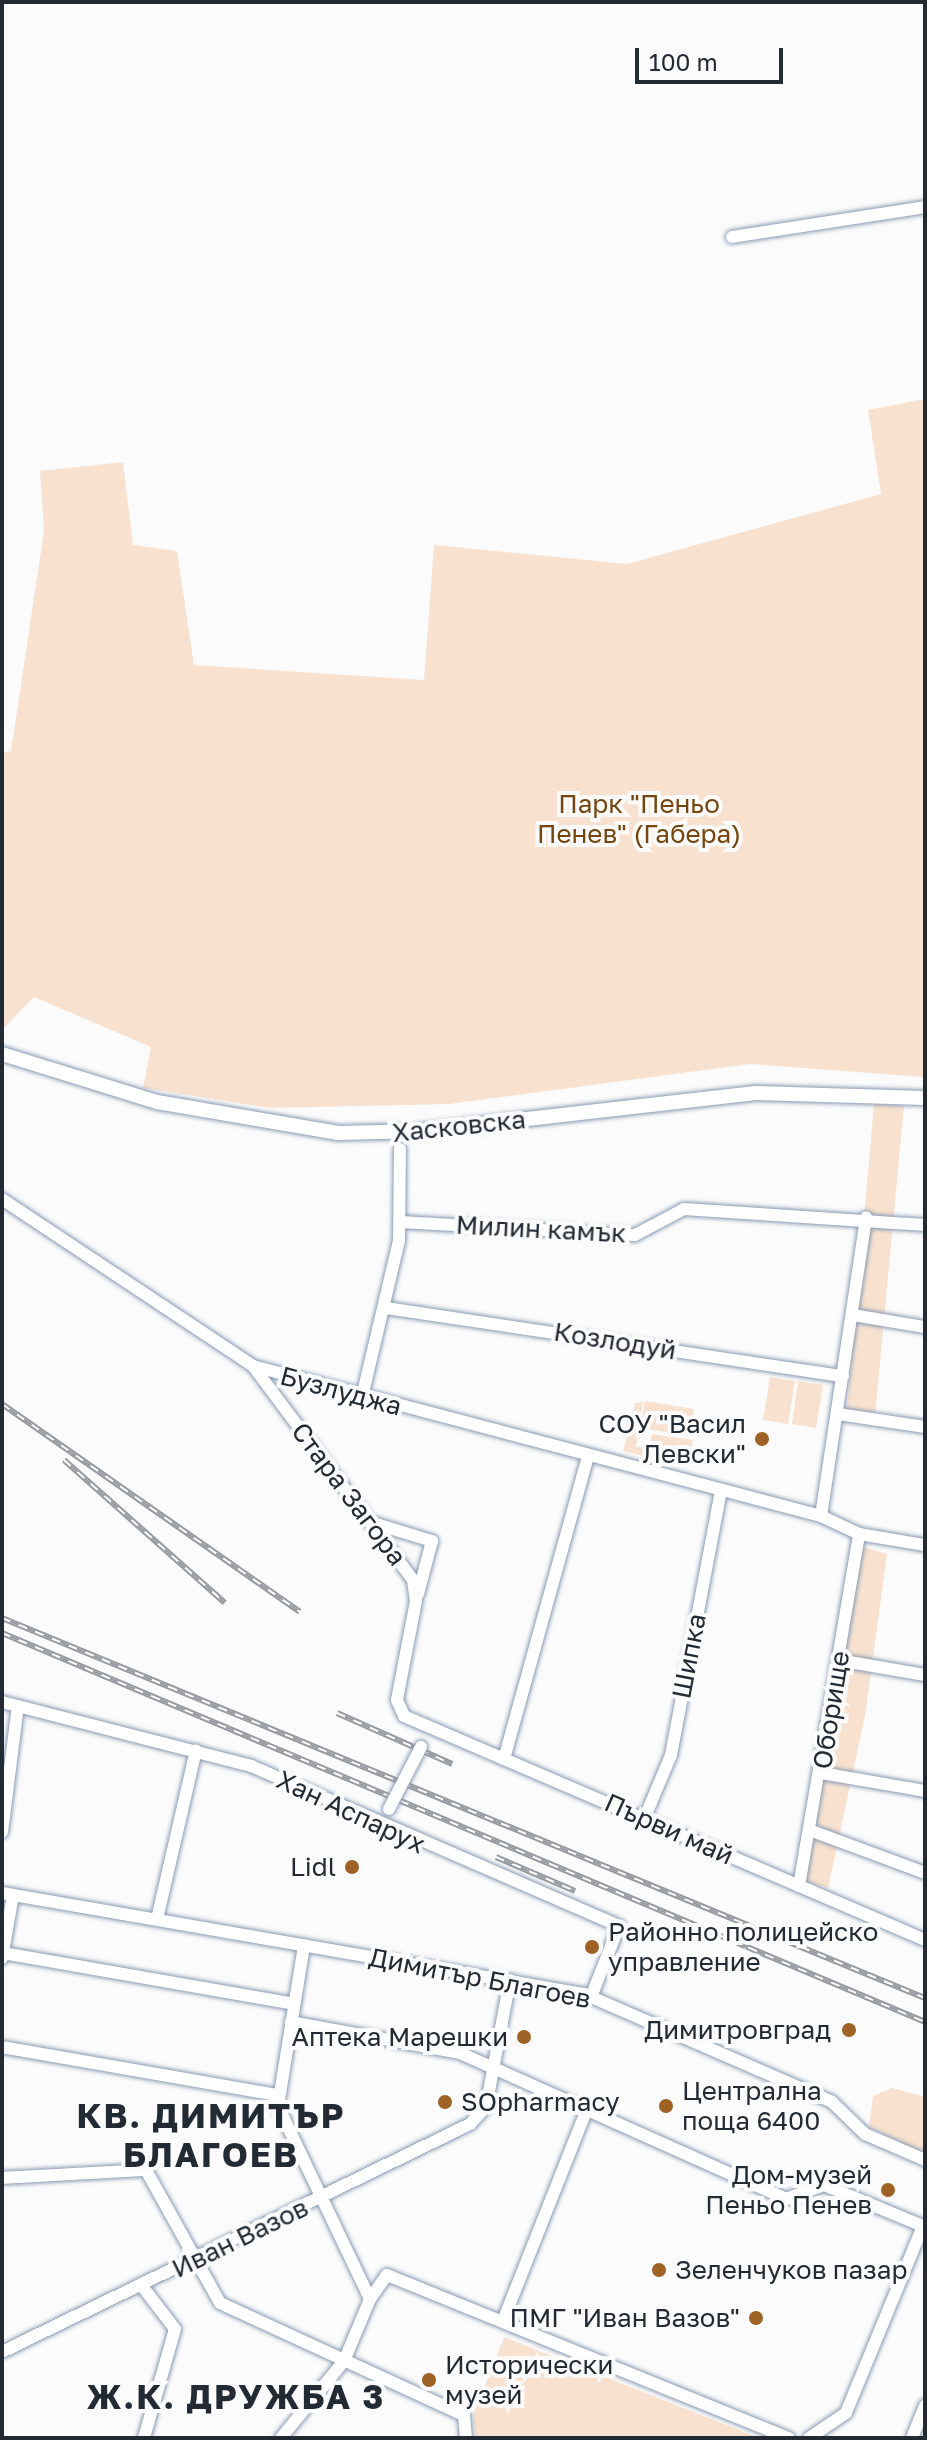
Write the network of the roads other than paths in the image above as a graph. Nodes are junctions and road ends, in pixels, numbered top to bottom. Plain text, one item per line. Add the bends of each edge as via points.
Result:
1 (925, 207) edge
2 (732, 237) dead end
3 (2, 1054) edge
4 (925, 1098) edge
5 (400, 1149) dead end
6 (2, 1199) edge
7 (866, 1217) junction
8 (400, 1222) junction
9 (925, 1225) edge
10 (386, 1308) junction
11 (853, 1315) junction
12 (925, 1327) edge
13 (253, 1366) junction
14 (843, 1376) junction
15 (362, 1397) junction
16 (838, 1414) junction
17 (925, 1427) edge
18 (588, 1457) junction
19 (721, 1491) junction
20 (821, 1516) junction
21 (372, 1523) junction
22 (859, 1534) junction
23 (925, 1545) edge
24 (416, 1601) junction
25 (838, 1660) junction
26 (925, 1675) edge
27 (2, 1702) edge
28 (18, 1706) junction
29 (421, 1747) dead end
30 (196, 1750) junction
31 (504, 1759) junction
32 (821, 1773) junction
33 (925, 1791) edge
34 (389, 1809) dead end
35 (645, 1817) junction
36 (812, 1831) junction
37 (2, 1832) edge
38 (925, 1873) edge
39 (799, 1886) junction
40 (8, 1894) edge
41 (157, 1919) junction
42 (925, 1940) edge
43 (304, 1945) junction
44 (3, 1949) edge
45 (510, 1980) junction
46 (591, 1997) junction
47 (294, 2004) junction
48 (291, 2022) junction
49 (2, 2047) edge
50 (495, 2068) junction
51 (277, 2095) junction
52 (588, 2106) junction
53 (925, 2160) edge
54 (2, 2178) edge
55 (321, 2198) junction
56 (193, 2260) junction
57 (142, 2286) junction
58 (370, 2299) junction
59 (503, 2321) junction
60 (2, 2352) edge
61 (344, 2361) junction
62 (925, 2406) edge
63 (284, 2434) edge
64 (144, 2438) edge
65 (301, 2438) edge
66 (466, 2438) edge
67 (789, 2438) edge
68 (809, 2438) edge
69 (912, 2438) edge

1 - 2 street
3 - 4 main road, Хасковска via 157,1102 338,1133 410,1132 756,1093
5 - 8 street
6 - 13 street, Бузлуджа
7 - 8 street, Милин камък via 684,1209 635,1235
7 - 9 street, Милин камък
7 - 11 street
8 - 10 street
10 - 14 street, Козлодуй
10 - 15 street
11 - 12 street
11 - 14 street
13 - 15 street, Бузлуджа
13 - 21 street, Стара Загора
14 - 16 street
15 - 18 street, Бузлуджа
16 - 17 street
16 - 20 street
18 - 19 street, Бузлуджа
18 - 31 street
19 - 20 street, Бузлуджа
19 - 35 street, Шипка via 671,1755
20 - 22 street, Бузлуджа
21 - 24 street, Стара Загора via 413,1580
21 - 24 street via 432,1541
22 - 23 street, Бузлуджа
22 - 25 street, Оборище
24 - 31 street, Първи май via 397,1700 411,1720
25 - 26 street
25 - 32 street, Оборище
27 - 28 street, Хан Аспарух
28 - 30 street, Хан Аспарух
28 - 37 street
29 - 34 street, bridge
30 - 41 street
30 - 46 street, Хан Аспарух via 307,1790 619,1926
31 - 35 street, Първи май
32 - 33 street
32 - 36 street, Оборище
35 - 39 street, Първи май
36 - 38 street
36 - 39 street, Оборище
39 - 42 street, Първи май
40 - 41 street, Димитър Благоев
40 - 44 street
41 - 43 street, Димитър Благоев
43 - 45 street, Димитър Благоев
43 - 47 street
44 - 47 street
45 - 46 street, Димитър Благоев
45 - 50 street, Иван Вазов
46 - 53 street, Димитър Благоев via 832,2102 865,2134
47 - 48 street
48 - 50 street via 460,2053
48 - 51 street
49 - 51 street
50 - 52 street
50 - 55 street, Иван Вазов via 480,2116
51 - 55 street
52 - 59 street
52 - 68 street via 786,2199 824,2185 925,2229 846,2413
54 - 56 street via 146,2170
55 - 56 street, Иван Вазов
55 - 58 street
56 - 57 street, Иван Вазов
56 - 61 street via 220,2303
57 - 60 street, Иван Вазов
57 - 64 street via 175,2329
58 - 59 street via 383,2274
58 - 61 street
59 - 67 street
61 - 63 street
61 - 66 street via 464,2415
62 - 69 street
63 - 65 street

